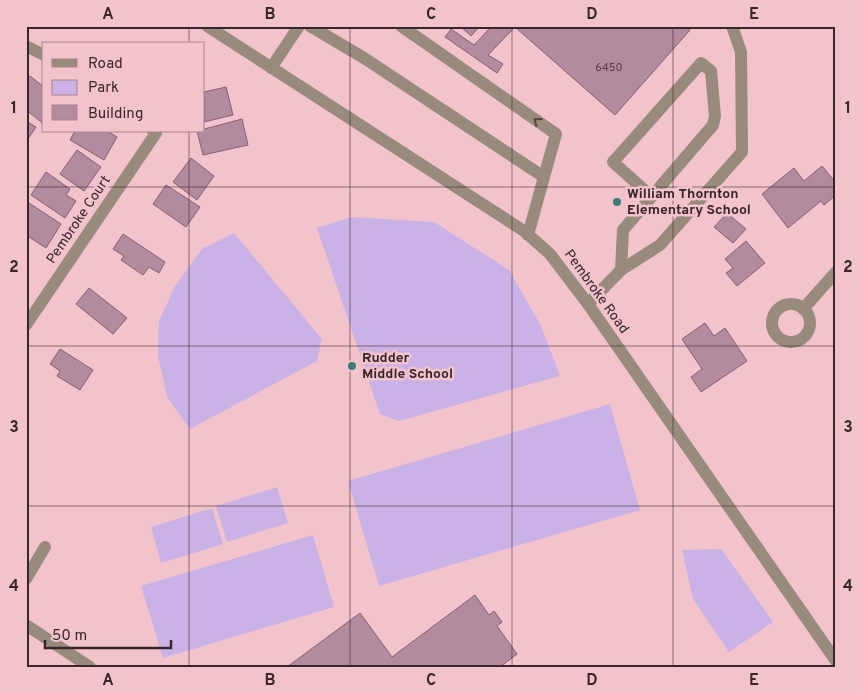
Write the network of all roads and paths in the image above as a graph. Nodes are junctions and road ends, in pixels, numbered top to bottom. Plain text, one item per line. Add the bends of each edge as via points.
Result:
1 (207, 26) edge
2 (299, 26) edge
3 (310, 26) edge
4 (401, 26) edge
5 (723, 26) edge
6 (734, 32) edge
7 (26, 46) edge
8 (42, 54) edge
9 (271, 68) junction
10 (155, 132) edge
11 (544, 177) junction
12 (652, 196) junction
13 (528, 235) junction
14 (621, 270) junction
15 (836, 272) edge
16 (588, 304) junction
17 (803, 309) dead end
18 (26, 325) edge
19 (45, 547) dead end
20 (26, 579) edge
21 (26, 625) edge
22 (836, 661) edge
23 (90, 667) edge

1 - 9 street, Pembroke Road
2 - 9 street
3 - 11 street
11 -> 4 street via 556,134
5 - 6 street
6 - 14 street via 741,52 742,152 660,245
7 - 8 street
9 - 13 street, Pembroke Road
10 - 18 street, Pembroke Court
11 - 13 street
12 - 12 street via 713,126 711,71 700,63 613,162
12 - 14 street via 624,230
13 - 16 street, Pembroke Road via 550,254
14 - 16 street
15 - 17 street
16 - 22 street, Pembroke Road
19 - 20 street
21 - 23 street

